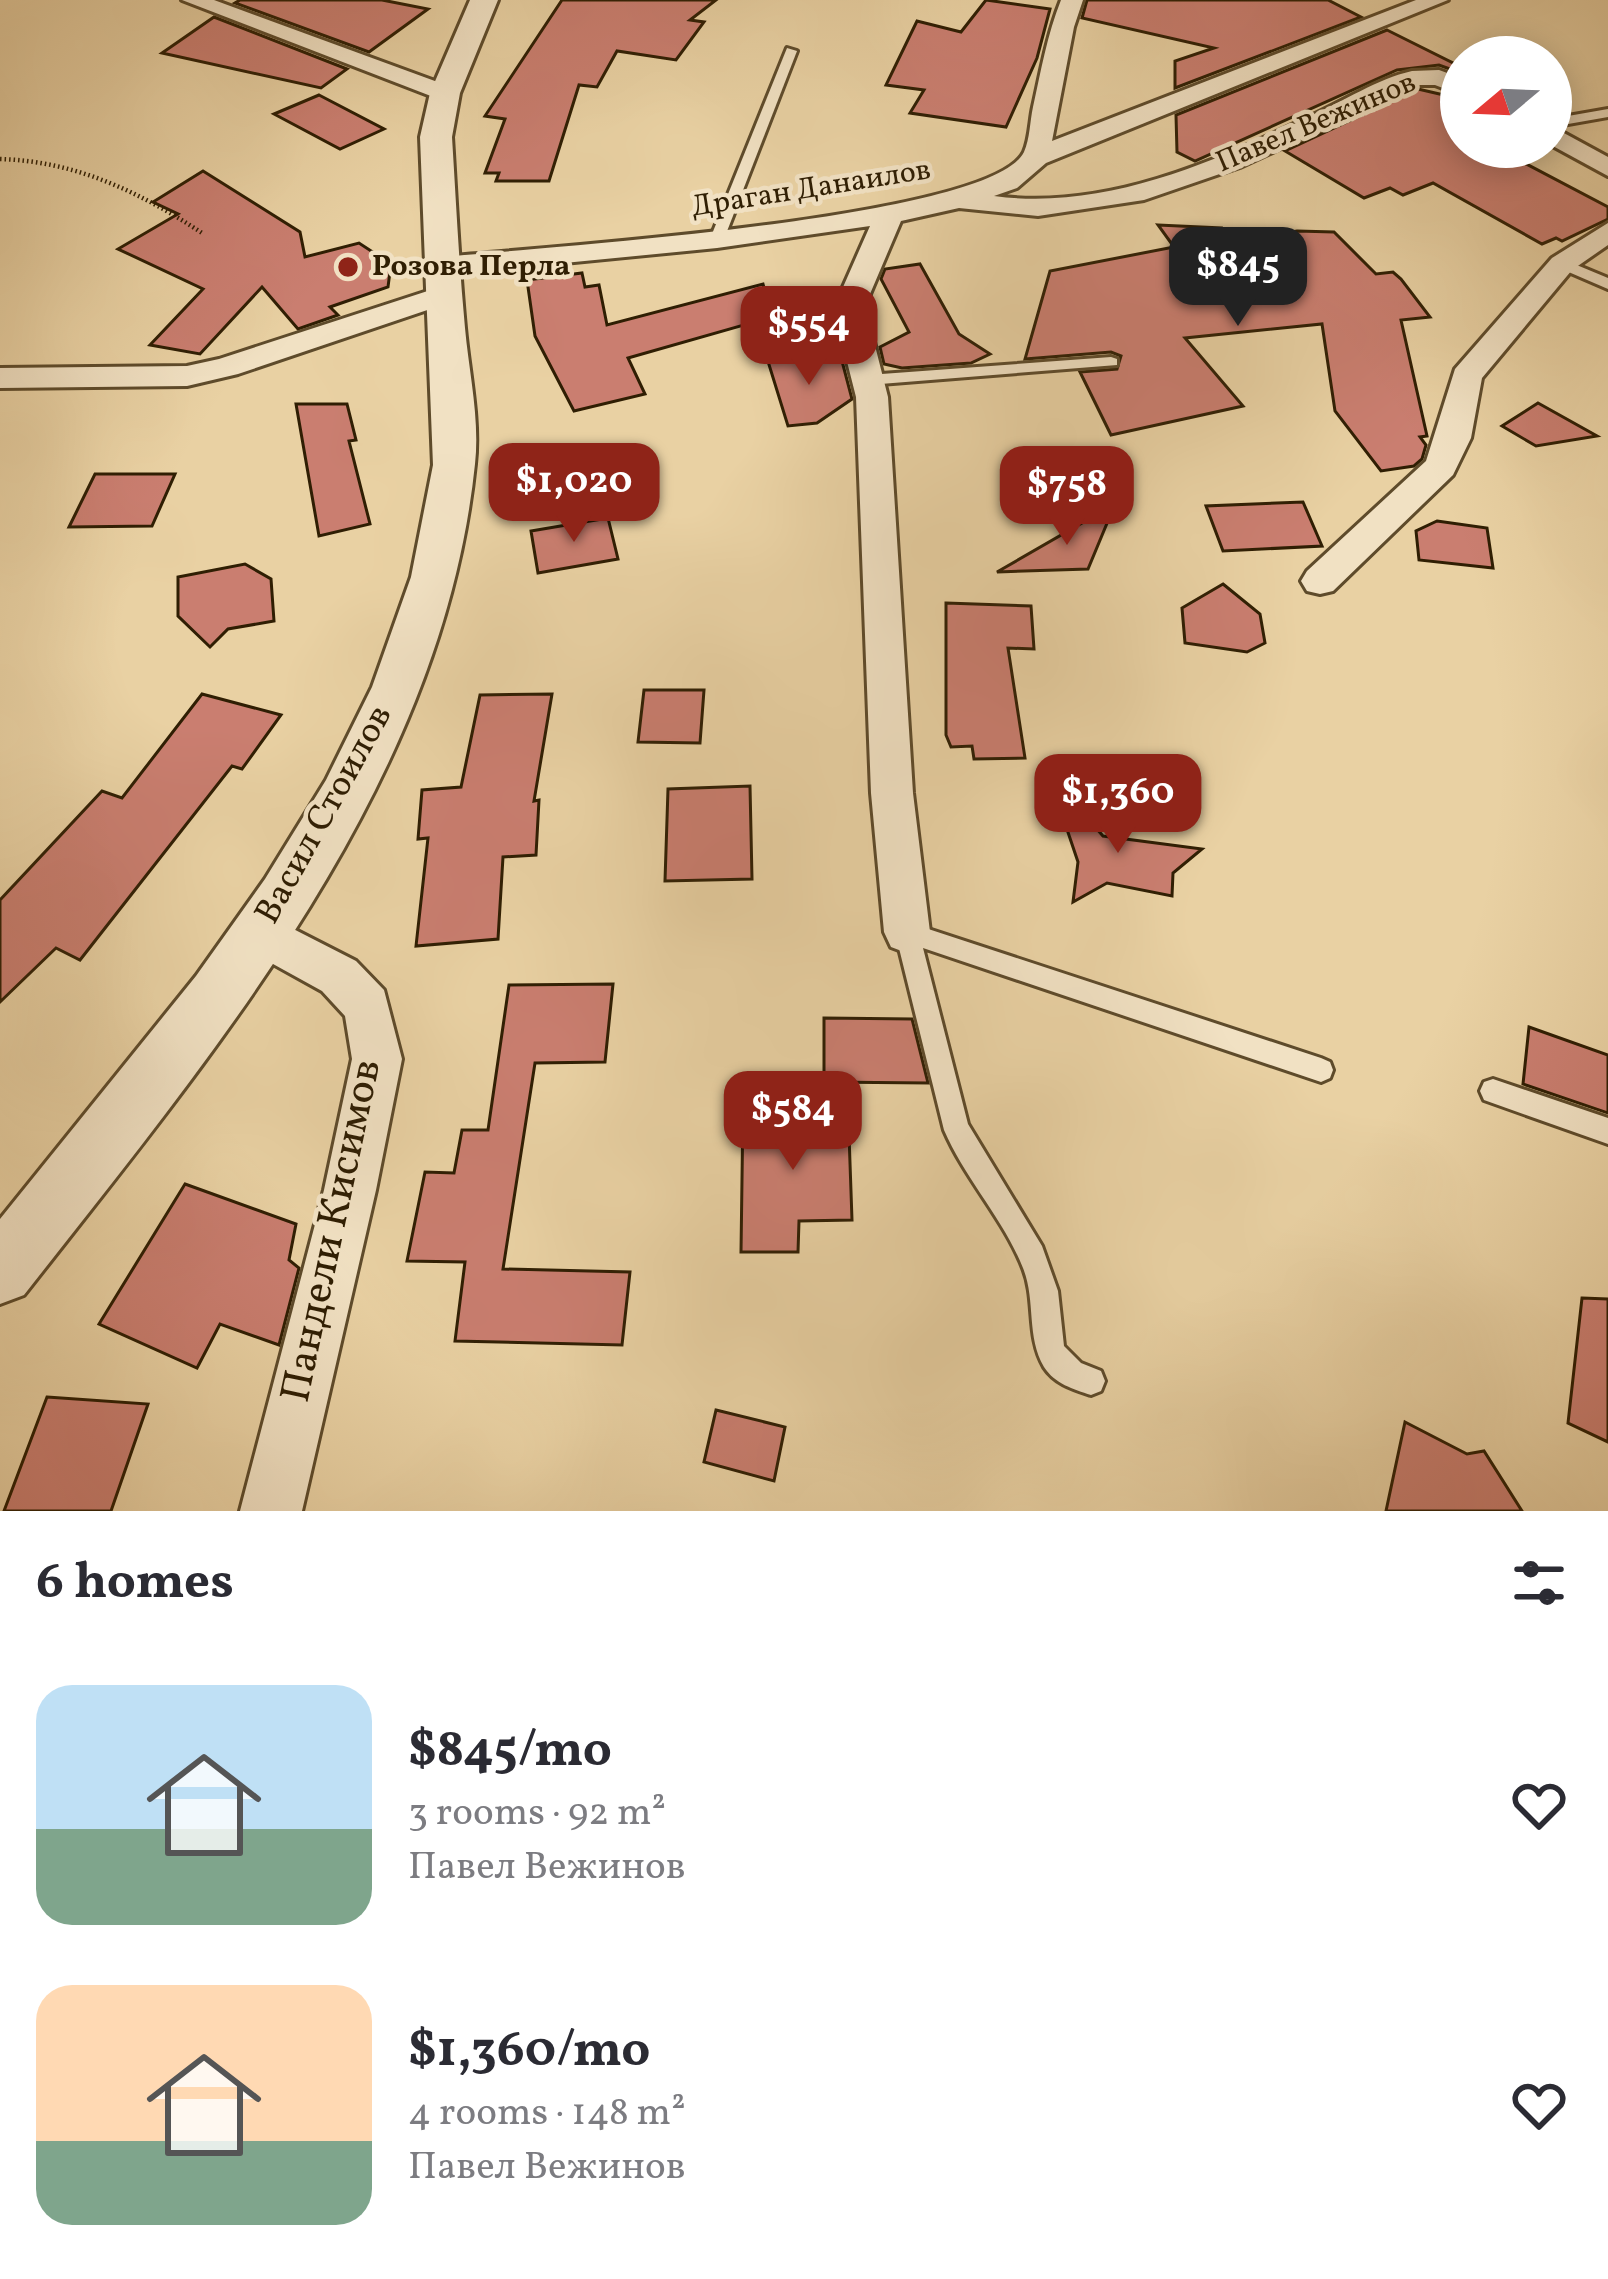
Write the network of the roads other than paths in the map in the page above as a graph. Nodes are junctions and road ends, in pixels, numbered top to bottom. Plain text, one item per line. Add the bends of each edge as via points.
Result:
1 (193, 0) edge
2 (484, 0) edge
3 (1072, 0) edge
4 (1437, 0) edge
5 (791, 51) dead end
6 (1440, 77) edge
7 (445, 93) junction
8 (1608, 113) edge
9 (1572, 119) edge
10 (1572, 147) edge
11 (1036, 158) junction
12 (1608, 168) edge
13 (957, 200) junction
14 (889, 214) junction
15 (1608, 232) edge
16 (717, 239) junction
17 (1562, 264) junction
18 (443, 280) junction
19 (1608, 284) edge
20 (1111, 362) dead end
21 (0, 378) edge
22 (868, 380) junction
23 (1320, 581) dead end
24 (907, 932) junction
25 (262, 934) junction
26 (1322, 1070) dead end
27 (1493, 1091) dead end
28 (1608, 1131) edge
29 (7, 1249) edge
30 (1091, 1381) dead end
31 (272, 1511) edge

1 - 7 street
2 - 7 street, Васил Стоилов
3 - 11 street
4 - 11 street, Драган Данаилов
5 - 16 lane
6 - 13 street, Павел Вежинов via 1412,78 1239,160 1114,197 1037,208
7 - 18 street, Васил Стоилов via 436,137
8 - 9 lane
10 - 12 street
11 - 13 street, Драган Данаилов via 1007,182
13 - 14 street, Драган Данаилов
14 - 16 street, Драган Данаилов
14 - 22 street via 855,294
15 - 17 street
16 - 18 street, Драган Данаилов
17 - 19 lane
17 - 23 street via 1466,376 1442,467
18 - 21 street, Драган Данаилов via 187,376
18 - 25 street, Васил Стоилов via 455,459 438,555 374,738
20 - 22 lane
22 - 24 street
24 - 26 lane
24 - 30 lane via 956,1127 1042,1279 1045,1336 1055,1360
25 - 29 street, Васил Стоилов
25 - 31 street, Пандели Кисимов via 338,976 367,1006 376,1059
27 - 28 lane

